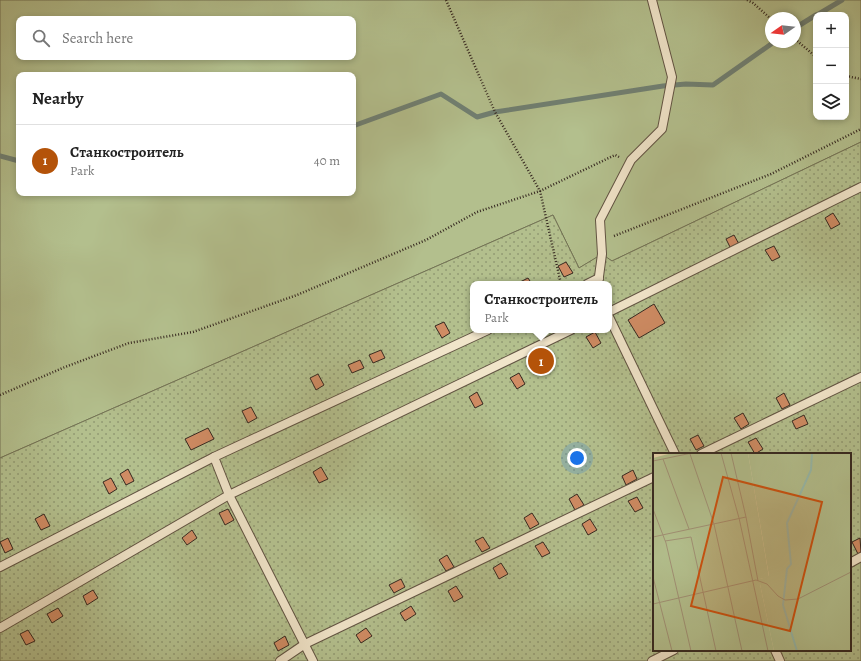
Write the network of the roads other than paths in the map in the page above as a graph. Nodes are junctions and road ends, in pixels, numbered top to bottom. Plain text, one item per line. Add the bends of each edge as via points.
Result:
1 (652, 0) edge
2 (861, 187) edge
3 (599, 281) edge
4 (612, 311) edge
5 (612, 323) edge
6 (482, 333) edge
7 (565, 333) edge
8 (861, 377) edge
9 (675, 453) edge
10 (703, 453) edge
11 (214, 457) junction
12 (653, 477) edge
13 (230, 495) junction
14 (861, 557) edge
15 (851, 562) edge
16 (0, 567) edge
17 (0, 628) edge
18 (305, 644) junction
19 (672, 651) edge
20 (775, 651) edge
21 (280, 661) edge
22 (313, 661) edge
23 (652, 661) edge
24 (780, 661) edge

1 - 3 lane via 672,77 662,129 631,160 600,220 602,241
2 - 4 lane
5 - 9 lane
6 - 11 lane
7 - 13 lane
8 - 10 lane
11 - 13 lane
11 - 16 lane
12 - 18 lane
13 - 17 lane
13 - 18 lane
14 - 15 lane
18 - 21 lane
18 - 22 lane
19 - 23 lane
20 - 24 lane

